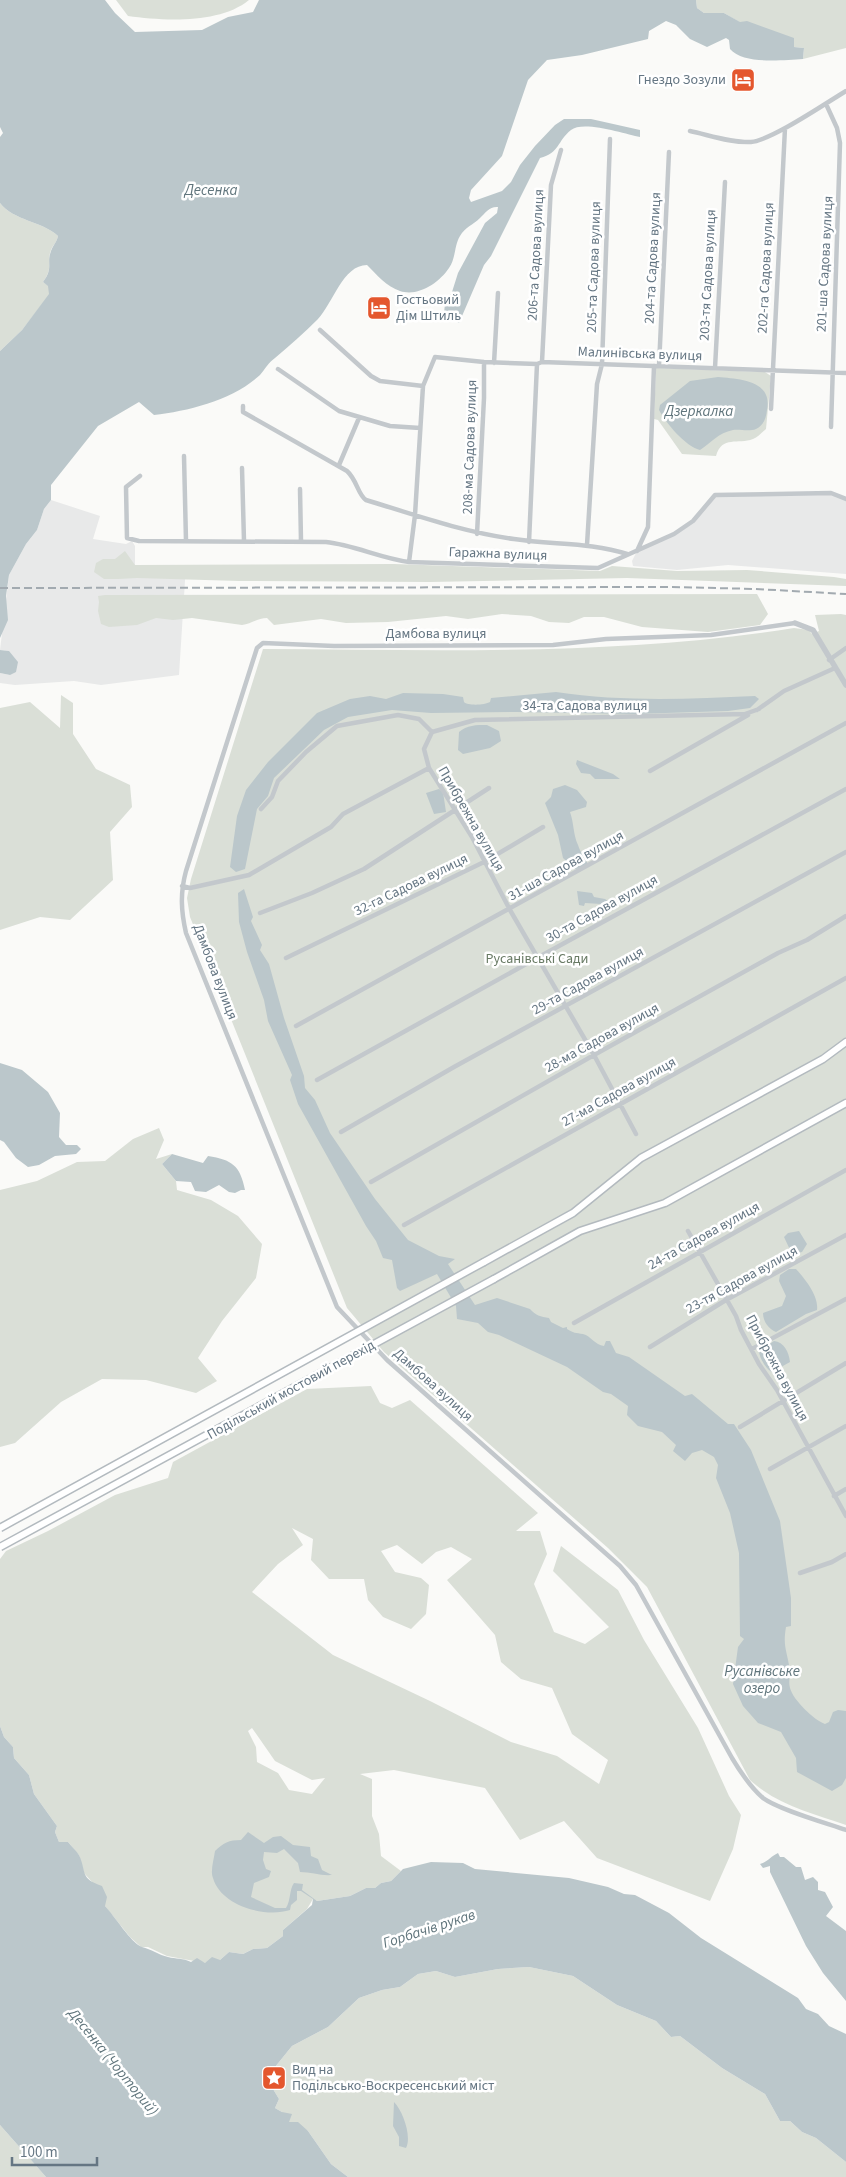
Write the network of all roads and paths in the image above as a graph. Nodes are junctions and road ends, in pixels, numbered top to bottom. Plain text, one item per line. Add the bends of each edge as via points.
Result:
1 (846, 91) edge
2 (826, 104) junction
3 (785, 128) junction
4 (690, 131) dead end
5 (610, 139) dead end
6 (561, 150) dead end
7 (669, 152) dead end
8 (725, 182) dead end
9 (498, 293) dead end
10 (320, 330) dead end
11 (484, 362) junction
12 (494, 363) junction
13 (540, 363) junction
14 (602, 364) junction
15 (656, 366) junction
16 (715, 368) junction
17 (278, 369) dead end
18 (772, 370) junction
19 (831, 372) junction
20 (846, 373) edge
21 (423, 386) junction
22 (243, 406) dead end
23 (771, 409) dead end
24 (360, 418) junction
25 (831, 427) dead end
26 (420, 428) junction
27 (184, 456) dead end
28 (339, 465) junction
29 (242, 468) dead end
30 (140, 476) dead end
31 (300, 489) dead end
32 (846, 499) edge
33 (414, 515) junction
34 (477, 534) junction
35 (186, 541) junction
36 (244, 541) junction
37 (301, 541) junction
38 (528, 542) junction
39 (586, 545) junction
40 (637, 551) junction
41 (628, 554) junction
42 (409, 562) junction
43 (795, 623) joint
44 (846, 648) edge
45 (830, 660) junction
46 (835, 668) junction
47 (846, 685) edge
48 (759, 709) junction
49 (846, 723) edge
50 (432, 732) junction
51 (428, 768) junction
52 (650, 771) dead end
53 (489, 788) dead end
54 (846, 789) edge
55 (456, 808) junction
56 (261, 809) dead end
57 (542, 826) dead end
58 (846, 852) edge
59 (484, 862) junction
60 (182, 886) junction
61 (510, 910) junction
62 (260, 913) dead end
63 (846, 916) edge
64 (286, 958) dead end
65 (537, 958) junction
66 (846, 978) edge
67 (564, 1007) junction
68 (296, 1026) dead end
69 (846, 1042) edge
70 (594, 1055) junction
71 (318, 1080) dead end
72 (846, 1103) edge
73 (620, 1104) junction
74 (341, 1132) dead end
75 (636, 1134) dead end
76 (846, 1170) edge
77 (371, 1182) dead end
78 (404, 1225) dead end
79 (688, 1230) dead end
80 (846, 1235) edge
81 (700, 1251) junction
82 (846, 1298) edge
83 (726, 1300) junction
84 (574, 1323) dead end
85 (650, 1347) dead end
86 (752, 1348) junction
87 (846, 1363) edge
88 (782, 1400) junction
89 (846, 1426) edge
90 (740, 1427) dead end
91 (808, 1447) junction
92 (770, 1469) dead end
93 (846, 1489) edge
94 (834, 1496) junction
95 (846, 1516) edge
96 (0, 1528) edge
97 (0, 1547) edge
98 (846, 1554) edge
99 (800, 1573) dead end
100 (846, 1830) edge

1 - 2 street
2 - 3 street
2 - 19 street, 201-ша Садова вулиця via 840,143
3 - 4 street via 750,142
3 - 18 street, 202-га Садова вулиця
5 - 14 street, 205-та Садова вулиця
6 - 13 street, 206-та Садова вулиця via 550,184
7 - 15 street, 204-та Садова вулиця
8 - 16 street, 203-тя Садова вулиця
9 - 12 street
10 - 21 street via 380,381
11 - 12 street, Малинівська вулиця
11 - 21 street, Малинівська вулиця via 435,357
11 - 34 street, 208-ма Садова вулиця
12 - 13 street, Малинівська вулиця
13 - 14 street, Малинівська вулиця
13 - 38 street, 206-та Садова вулиця
14 - 15 street, Малинівська вулиця
14 - 39 street, 205-та Садова вулиця via 597,384
15 - 16 street, Малинівська вулиця
15 - 40 street, 204-та Садова вулиця via 648,527
16 - 18 street, Малинівська вулиця
17 - 24 street via 339,411
18 - 19 street, Малинівська вулиця
18 - 23 street, 202-га Садова вулиця
19 - 20 street, Малинівська вулиця
19 - 25 street, 201-ша Садова вулиця
21 - 26 street
22 - 28 street via 243,412
24 - 26 street via 390,426
24 - 28 street
26 - 33 street
27 - 35 street
28 - 33 street via 354,477 361,497
29 - 36 street
30 - 35 street, Гаражна вулиця via 126,486 127,538
31 - 37 street
32 - 40 street, Гаражна вулиця via 831,493 714,495 680,530
33 - 34 street
33 - 42 street
34 - 38 street
35 - 36 street, Гаражна вулиця
36 - 37 street, Гаражна вулиця
37 - 42 street, Гаражна вулиця via 344,544
38 - 39 street
39 - 41 street
40 - 41 street, Гаражна вулиця
41 - 42 street, Гаражна вулиця via 598,568
43 - 45 street via 813,630
43 - 60 street, Дамбова вулиця via 711,635 606,639 553,645 334,646 263,643 257,648
44 - 45 street
45 - 46 street
46 - 47 street
46 - 48 street via 784,691
48 - 50 street, 34-та Садова вулиця via 745,714 475,720
48 - 52 street
49 - 61 street, 31-ша Садова вулиця
50 - 51 street, Прибрежна вулиця via 424,749
50 - 56 street via 419,719 398,716 338,726 278,781 272,797
51 - 55 street, Прибрежна вулиця
51 - 60 street via 343,814 331,826 249,875 190,888
53 - 55 street
54 - 65 street, 30-та Садова вулиця
55 - 59 street, Прибрежна вулиця
55 - 62 street via 364,869
57 - 59 street, 32-га Садова вулиця
58 - 67 street, 29-та Садова вулиця
59 - 61 street, Прибрежна вулиця
59 - 64 street, 32-га Садова вулиця
60 - 100 street, Дамбова вулиця via 181,912 186,933 337,1307 387,1360 620,1566 636,1585 743,1777 765,1799
61 - 65 street, Прибрежна вулиця
61 - 68 street, 31-ша Садова вулиця
63 - 70 street, 28-ма Садова вулиця
65 - 67 street, Прибрежна вулиця
65 - 71 street, 30-та Садова вулиця
66 - 73 street, 27-ма Садова вулиця
67 - 70 street, Прибрежна вулиця
67 - 74 street, 29-та Садова вулиця
69 - 96 main road, Подільський мостовий перехід, bridge via 823,1059 641,1158 573,1213
70 - 73 street, Прибрежна вулиця
70 - 77 street, 28-ма Садова вулиця
72 - 97 main road, Подільський мостовий перехід, bridge via 665,1203 580,1232
73 - 75 street, Прибрежна вулиця
73 - 78 street, 27-ма Садова вулиця
76 - 81 street, 24-та Садова вулиця
79 - 81 street, Прибрежна вулиця
80 - 83 street, 23-тя Садова вулиця
81 - 83 street, Прибрежна вулиця
81 - 84 street, 24-та Садова вулиця
82 - 86 street
83 - 85 street, 23-тя Садова вулиця
83 - 86 street, Прибрежна вулиця
86 - 88 street, Прибрежна вулиця
87 - 88 street
88 - 90 street
88 - 91 street, Прибрежна вулиця
89 - 91 street
91 - 92 street
91 - 94 street, Прибрежна вулиця
93 - 94 street
94 - 95 street, Прибрежна вулиця
98 - 99 street

